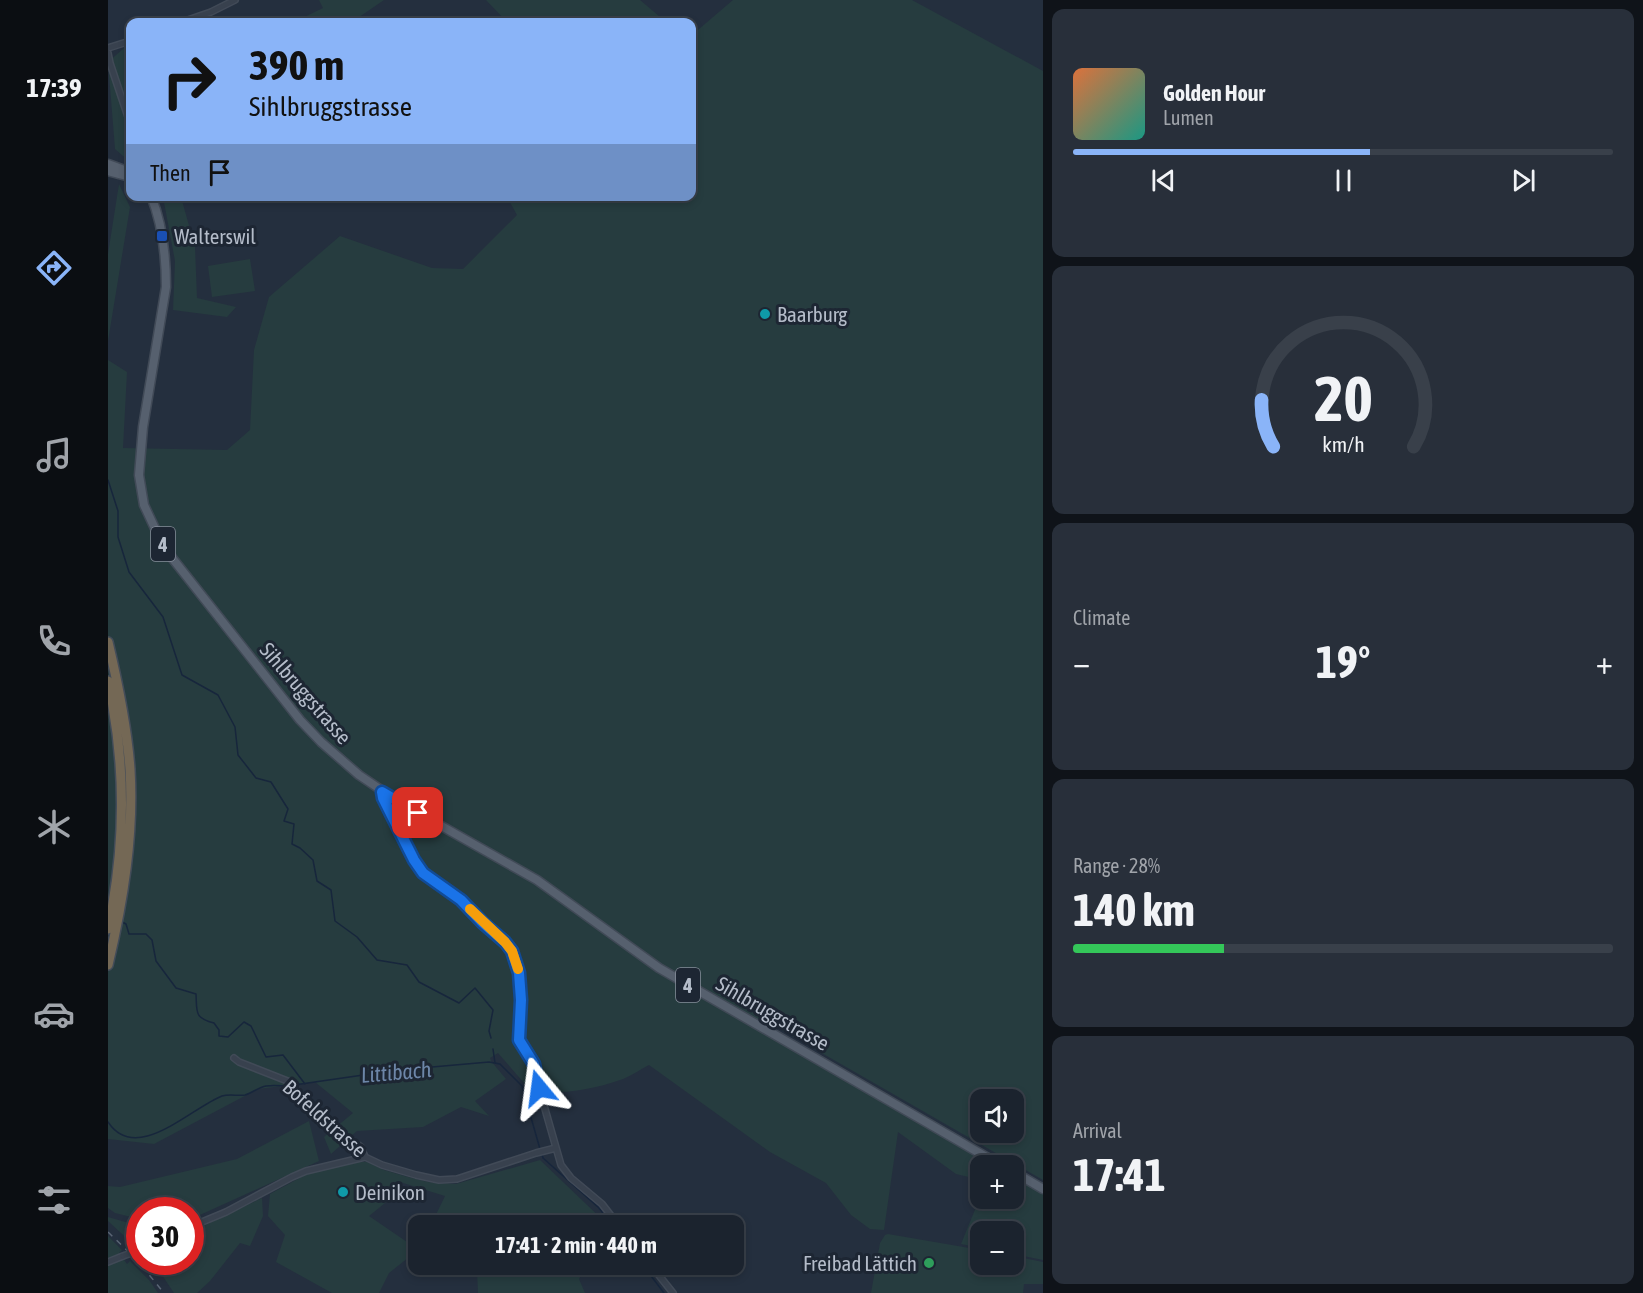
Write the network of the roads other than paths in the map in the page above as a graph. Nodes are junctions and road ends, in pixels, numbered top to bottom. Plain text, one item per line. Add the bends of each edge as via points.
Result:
1 (235, 0) edge
2 (194, 18) edge
3 (126, 41) edge
4 (108, 48) edge
5 (108, 53) edge
6 (126, 111) edge
7 (108, 164) edge
8 (108, 171) edge
9 (126, 171) edge
10 (126, 175) edge
11 (153, 201) edge
12 (108, 642) edge
13 (108, 681) edge
14 (382, 792) junction
15 (123, 865) junction
16 (108, 929) edge
17 (108, 965) edge
18 (234, 1058) dead end
19 (556, 1148) junction
20 (983, 1155) edge
21 (365, 1157) junction
22 (1024, 1178) edge
23 (1043, 1189) edge
24 (610, 1215) edge
25 (204, 1221) edge
26 (126, 1255) edge
27 (108, 1262) edge
28 (659, 1275) edge
29 (673, 1293) edge

1 - 2 street
3 - 4 street
5 - 6 street
7 - 9 main road
8 - 10 main road
11 - 14 main road, Sihlbruggstrasse / 4 via 164,244 166,287 139,460 141,490 149,519 169,554 300,720 341,761
12 - 15 highway via 122,704 130,770 130,819
13 - 15 highway via 122,777
14 - 19 street via 423,873 461,900 512,951 519,973 519,1040 534,1064
14 - 20 main road, Sihlbruggstrasse / 4 via 537,880 659,968
15 - 16 highway
15 - 17 highway via 119,916
18 - 21 street, Bofeldstrasse via 290,1082 323,1120 361,1147
19 - 21 street, Bofeldstrasse via 457,1179 439,1180
19 - 24 street via 561,1165 571,1178
21 - 25 street via 306,1171
22 - 23 main road
26 - 27 street, bridge
28 - 29 street

